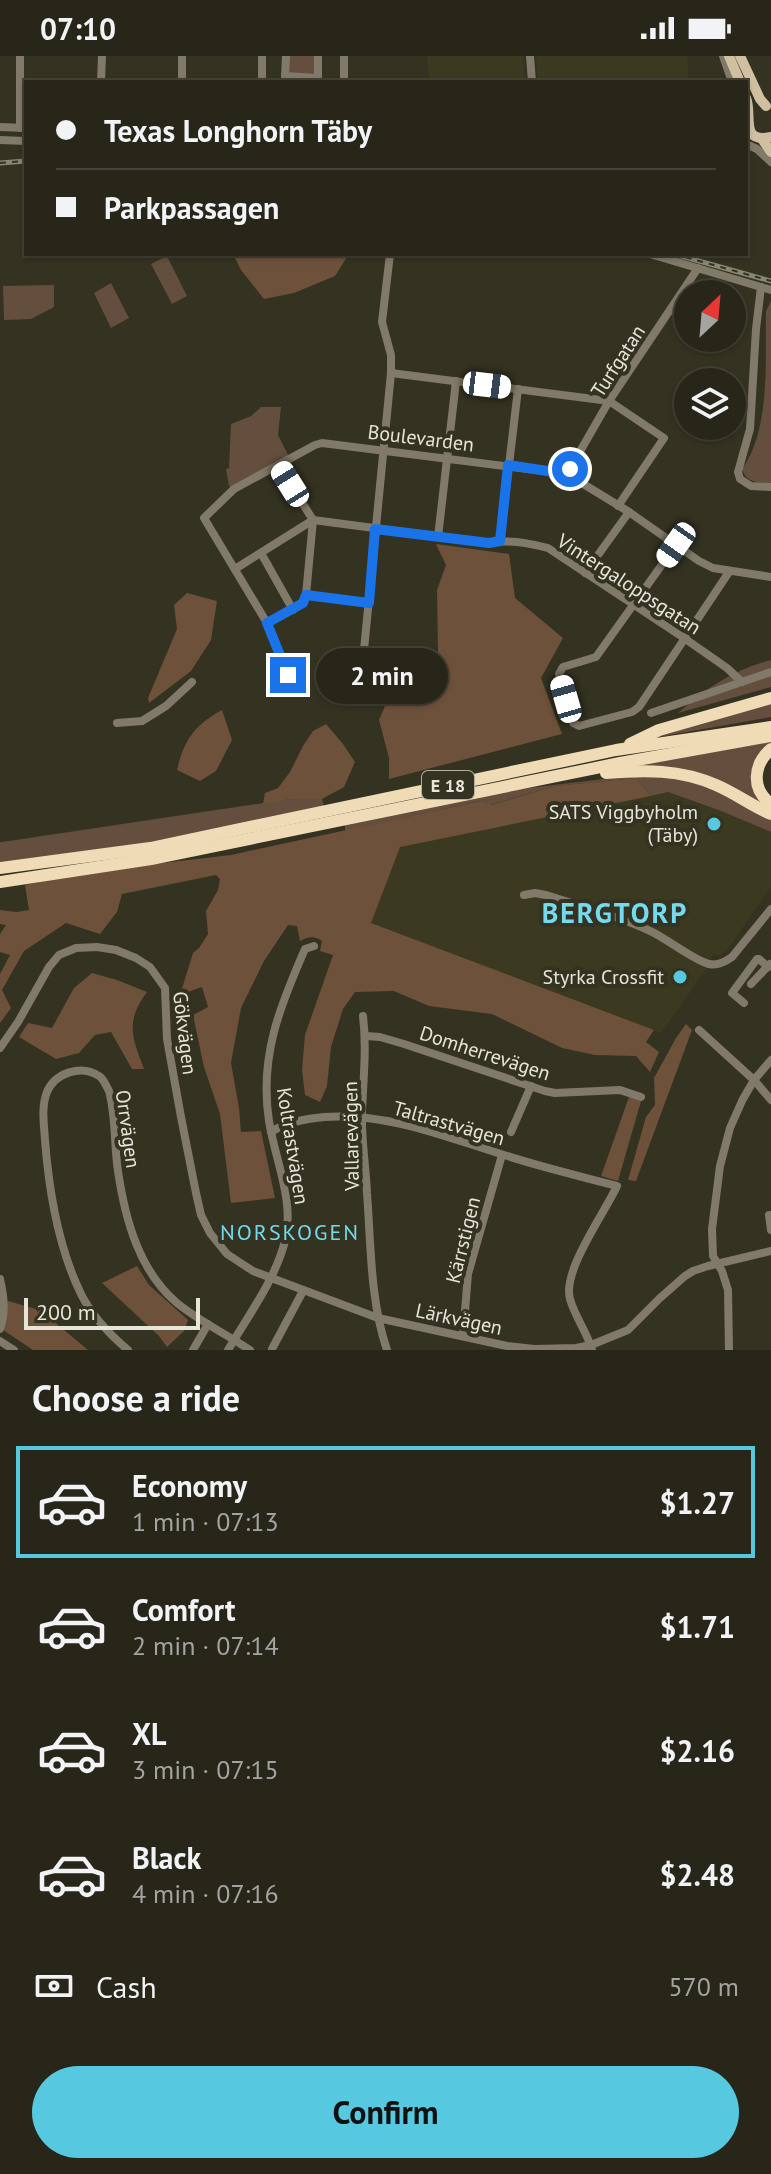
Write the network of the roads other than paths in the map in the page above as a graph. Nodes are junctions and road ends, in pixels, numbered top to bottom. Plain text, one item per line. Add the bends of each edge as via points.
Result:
1 (20, 56) edge
2 (102, 56) edge
3 (182, 56) edge
4 (262, 56) edge
5 (286, 56) edge
6 (318, 56) edge
7 (344, 56) edge
8 (530, 56) edge
9 (726, 56) edge
10 (740, 56) edge
11 (101, 80) edge
12 (182, 80) edge
13 (262, 80) edge
14 (344, 80) edge
15 (532, 80) edge
16 (732, 80) edge
17 (739, 80) edge
18 (768, 107) edge
19 (748, 119) edge
20 (0, 127) edge
21 (23, 128) edge
22 (756, 138) edge
23 (0, 141) edge
24 (24, 141) edge
25 (771, 152) edge
26 (771, 162) edge
27 (390, 256) edge
28 (657, 256) edge
29 (698, 268) junction
30 (766, 288) edge
31 (391, 373) junction
32 (456, 381) junction
33 (518, 389) junction
34 (609, 401) junction
35 (383, 450) junction
36 (446, 458) junction
37 (508, 465) junction
38 (279, 466) junction
39 (567, 474) junction
40 (771, 487) edge
41 (618, 506) junction
42 (629, 512) junction
43 (313, 520) junction
44 (375, 529) junction
45 (438, 537) junction
46 (500, 541) junction
47 (676, 545) junction
48 (261, 553) junction
49 (235, 569) junction
50 (729, 572) junction
51 (585, 573) junction
52 (771, 577) edge
53 (306, 595) junction
54 (369, 603) junction
55 (634, 605) junction
56 (293, 610) junction
57 (267, 623) junction
58 (684, 638) junction
59 (363, 660) dead end
60 (771, 672) edge
61 (288, 675) dead end
62 (192, 682) dead end
63 (742, 682) junction
64 (767, 699) edge
65 (651, 713) dead end
66 (117, 723) dead end
67 (771, 727) edge
68 (771, 736) edge
69 (771, 749) edge
70 (616, 750) junction
71 (460, 795) junction
72 (771, 801) edge
73 (771, 814) edge
74 (0, 868) edge
75 (0, 882) edge
76 (524, 895) dead end
77 (771, 909) edge
78 (314, 946) dead end
79 (770, 965) edge
80 (751, 984) dead end
81 (744, 1003) dead end
82 (363, 1016) dead end
83 (699, 1030) dead end
84 (366, 1036) junction
85 (0, 1048) edge
86 (771, 1060) edge
87 (754, 1080) junction
88 (531, 1086) junction
89 (641, 1097) dead end
90 (771, 1100) edge
91 (362, 1116) junction
92 (271, 1132) junction
93 (511, 1132) dead end
94 (502, 1155) junction
95 (769, 1215) dead end
96 (771, 1230) edge
97 (771, 1251) edge
98 (717, 1264) junction
99 (271, 1276) junction
100 (0, 1279) edge
101 (303, 1291) junction
102 (378, 1318) junction
103 (208, 1324) junction
104 (0, 1329) edge
105 (463, 1335) junction
106 (234, 1340) junction
107 (0, 1341) edge
108 (592, 1348) edge
109 (272, 1349) edge
110 (14, 1350) edge
111 (128, 1350) edge
112 (193, 1350) edge
113 (228, 1350) edge
114 (250, 1350) edge
115 (387, 1350) edge
116 (729, 1350) edge

1 - 21 street
2 - 11 street
3 - 12 street
4 - 13 street
5 - 6 street via 285,76 318,78
7 - 14 street
8 - 15 street
9 - 16 street
9 - 17 main road
10 - 18 main road
18 - 19 main road via 759,107
20 - 21 street
22 - 25 main road
22 - 26 street via 757,149
23 - 24 street
27 - 31 street via 382,322
28 - 29 street
29 - 30 street
29 - 34 street, Turfgatan
30 - 40 street via 756,329 750,429 738,472 751,486
31 - 32 street
31 - 35 street
32 - 33 street
32 - 36 street
33 - 34 street
33 - 37 street
34 - 39 street, Turfgatan
34 - 41 street via 664,438
35 - 36 street, Boulevarden
35 - 38 street, Boulevarden via 322,443
35 - 44 street
36 - 37 street, Boulevarden
36 - 45 street
37 - 39 street, Boulevarden
37 - 46 street
38 - 43 street
38 - 49 street, Boulevarden via 234,489 204,518
39 - 41 street, Boulevarden
41 - 42 street, Boulevarden
42 - 47 street, Boulevarden
42 - 51 street
43 - 44 street, Vintergaloppsgatan
43 - 48 street
43 - 53 street
44 - 45 street, Vintergaloppsgatan
44 - 54 street
45 - 46 street, Vintergaloppsgatan
46 - 51 street, Vintergaloppsgatan via 548,548
47 - 50 street, Boulevarden
47 - 55 street
48 - 49 street
48 - 56 street
49 - 57 street
50 - 52 street, Boulevarden
50 - 58 street
51 - 55 street, Vintergaloppsgatan
53 - 54 street
53 - 56 street
54 - 59 street
55 - 58 street, Vintergaloppsgatan
55 - 58 street via 596,657 563,667 559,674 573,723 579,726 639,707
56 - 57 street
57 - 61 street
58 - 63 street, Vintergaloppsgatan
60 - 63 street
62 - 66 street via 142,721
63 - 65 street
64 - 70 highway via 659,730
67 - 70 highway, E 18
68 - 71 highway, E 18
69 - 72 highway via 756,774
70 - 74 highway, E 18 via 150,848
71 - 73 highway via 588,774 664,770 695,776
71 - 75 highway, E 18 via 151,859
76 - 77 street via 546,895 617,917 706,964 732,957
78 - 92 street, Koltrastvägen via 305,949 281,1002 270,1046 266,1079
79 - 80 street
79 - 81 street via 757,959 743,976 732,993
82 - 84 street, Vallarevägen
83 - 87 street
84 - 88 street, Domherrevägen
84 - 91 street, Vallarevägen
85 - 99 street, Gökvägen via 59,955 97,947 150,967 165,988 167,1039 201,1215 227,1254
86 - 87 street
87 - 90 street
87 - 98 street via 730,1128 717,1186 712,1249
88 - 89 street, Domherrevägen via 555,1093 620,1090
88 - 93 street
91 - 92 street, Taltrastvägen via 307,1119
91 - 94 street, Taltrastvägen
91 - 102 street, Vallarevägen
92 - 99 street, Koltrastvägen via 288,1220 281,1257
94 - 105 street, Kärrstigen via 468,1274
94 - 108 street, Taltrastvägen via 617,1186 569,1282 572,1306
95 - 96 street
97 - 98 street, Lärkvägen
98 - 108 street, Lärkvägen via 685,1276 628,1330
98 - 116 street via 728,1290
99 - 101 street, Lärkvägen
99 - 106 street, Koltrastvägen
100 - 104 street
101 - 102 street, Lärkvägen
101 - 109 street
102 - 105 street, Lärkvägen
102 - 115 street, Vallarevägen
103 - 106 street, Orrvägen
103 - 111 street, Orrvägen via 153,1278 121,1191 109,1091 99,1076 70,1072 48,1090 43,1111 52,1203 82,1296
103 - 112 street
105 - 108 street, Lärkvägen via 517,1348
106 - 113 street, Koltrastvägen
106 - 114 street, Orrvägen
107 - 110 street

